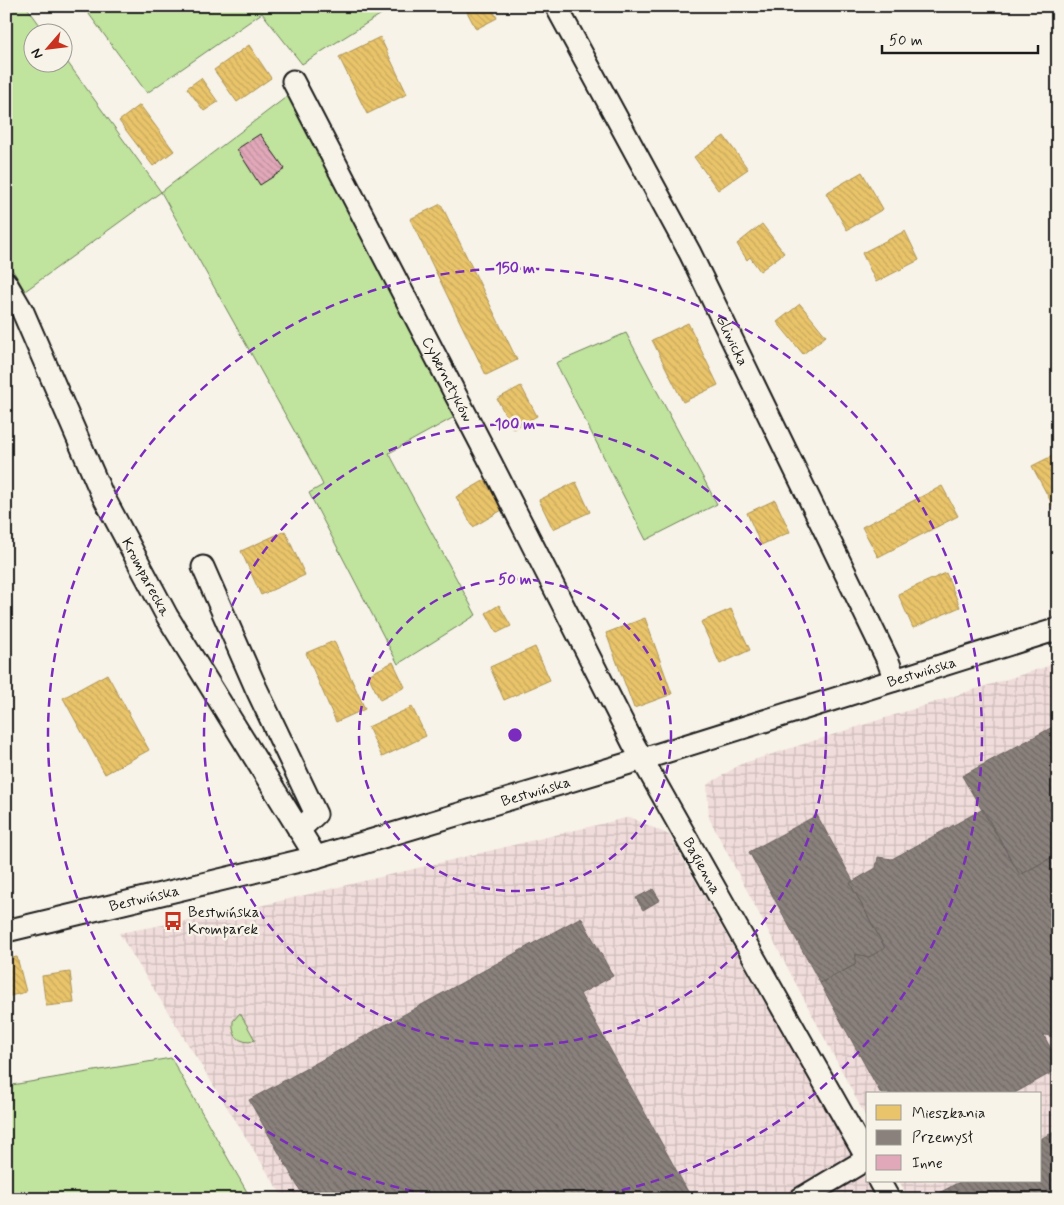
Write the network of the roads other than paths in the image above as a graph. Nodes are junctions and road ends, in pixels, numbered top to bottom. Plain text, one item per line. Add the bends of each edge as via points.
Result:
1 (556, 6) edge
2 (293, 82) dead end
3 (6, 283) edge
4 (203, 567) dead end
5 (1058, 629) edge
6 (895, 680) junction
7 (643, 759) junction
8 (299, 830) junction
9 (316, 857) junction
10 (6, 931) edge
11 (866, 1157) edge
12 (866, 1160) edge
13 (880, 1182) edge
14 (800, 1199) edge
15 (889, 1199) edge

1 - 6 street, Gliwicka via 690,254
2 - 7 street, Cybernetyków
3 - 8 street, Kromparecka via 23,312 101,492 154,592
4 - 8 street via 316,814
5 - 6 street, Bestwińska
6 - 7 street, Bestwińska
7 - 9 street, Bestwińska
7 - 11 street, Bagienna
8 - 9 street, Kromparecka
9 - 10 street, Bestwińska
12 - 14 street
13 - 15 street

